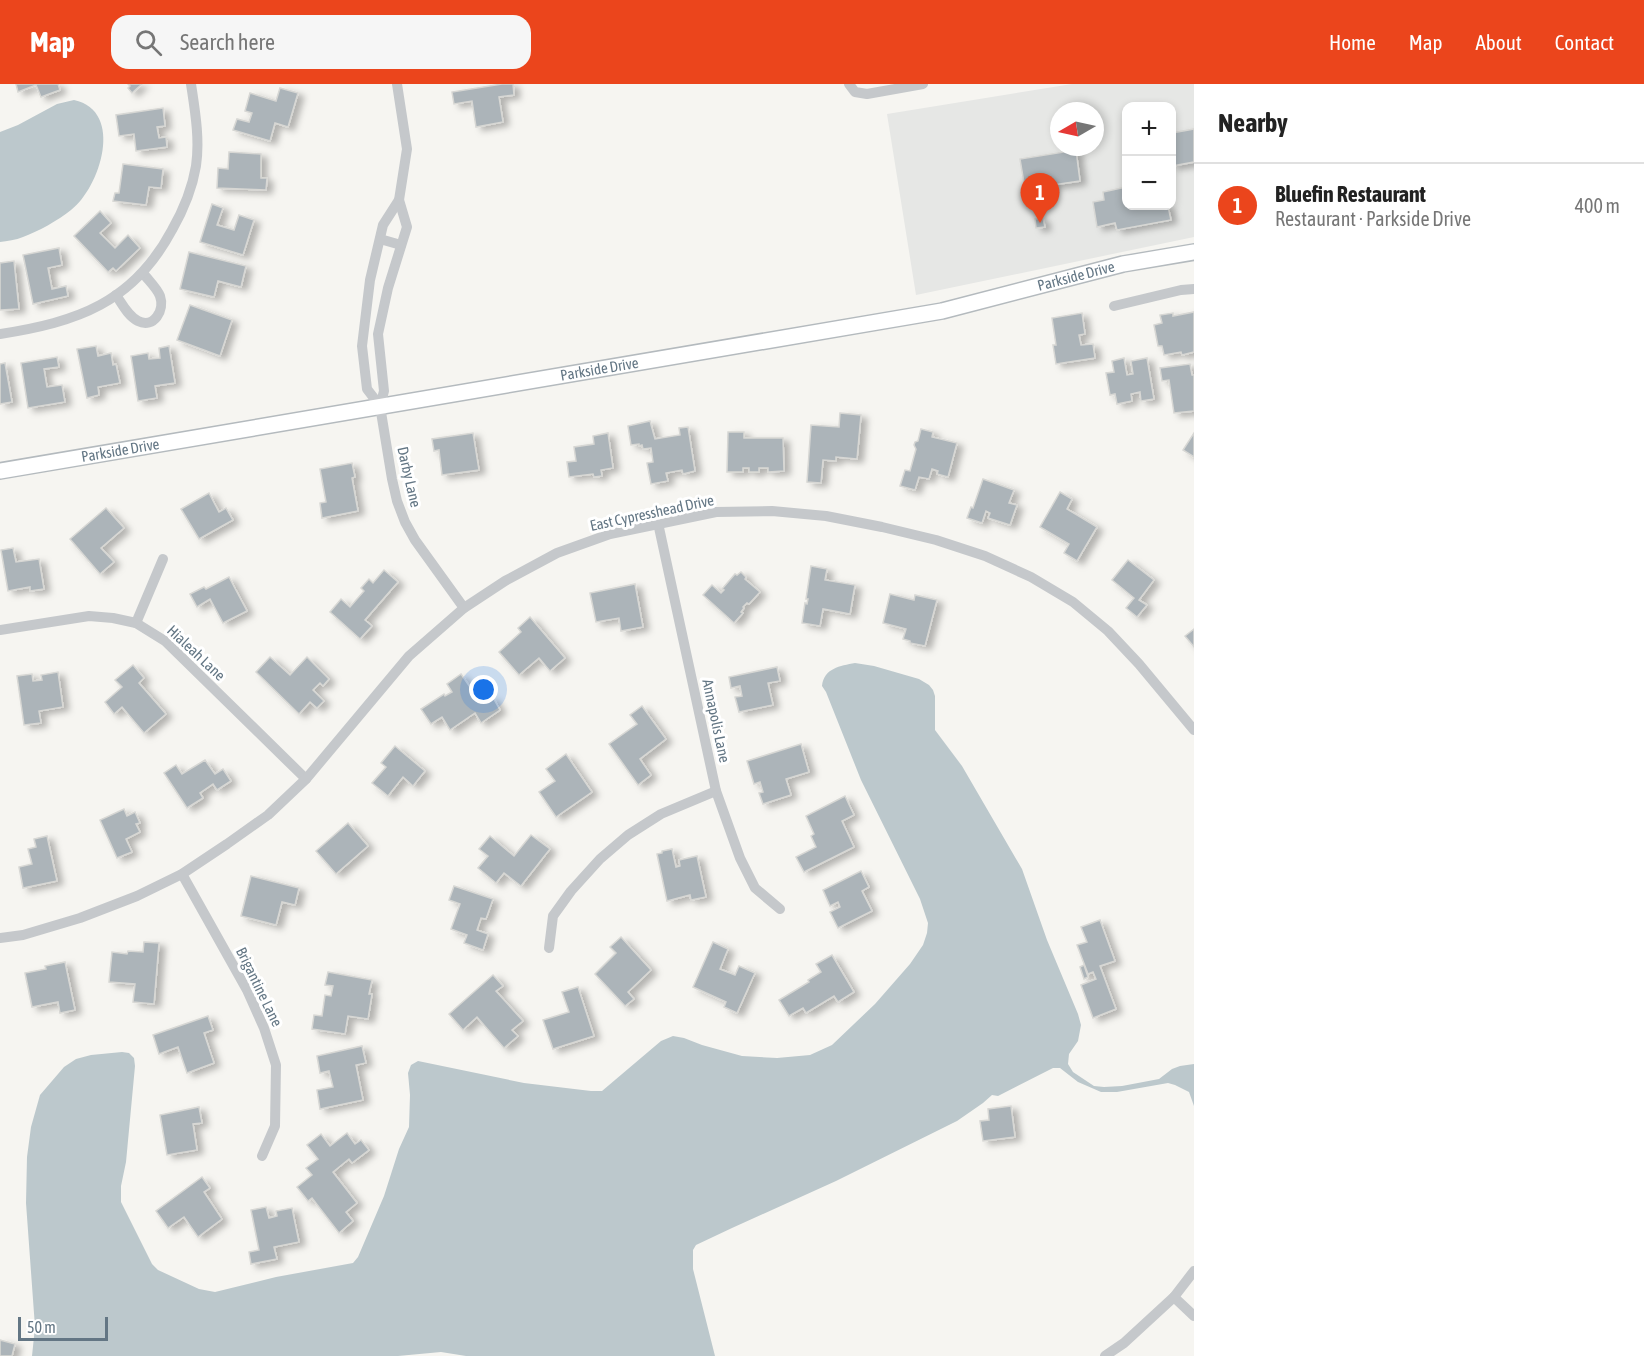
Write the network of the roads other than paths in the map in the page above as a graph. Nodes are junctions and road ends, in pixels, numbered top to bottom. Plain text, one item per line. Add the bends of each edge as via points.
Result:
1 (191, 84) edge
2 (397, 84) edge
3 (923, 84) edge
4 (852, 88) edge
5 (399, 200) junction
6 (380, 239) junction
7 (401, 245) junction
8 (1194, 252) edge
9 (142, 273) junction
10 (370, 280) junction
11 (390, 283) junction
12 (1194, 289) edge
13 (117, 295) junction
14 (1114, 306) dead end
15 (0, 334) edge
16 (380, 406) junction
17 (0, 471) edge
18 (658, 523) junction
19 (163, 559) dead end
20 (464, 608) junction
21 (136, 623) junction
22 (0, 630) edge
23 (1194, 730) edge
24 (306, 779) junction
25 (716, 791) junction
26 (182, 874) junction
27 (780, 909) dead end
28 (0, 939) edge
29 (549, 948) dead end
30 (261, 1156) dead end
31 (1194, 1271) edge
32 (1174, 1297) junction
33 (1194, 1316) edge
34 (1105, 1356) edge

1 - 9 street via 197,124 196,166 187,202 153,262
2 - 5 street via 406,149
3 - 4 street via 867,94
5 - 6 street via 383,225
5 - 7 street via 407,227
6 - 7 street
6 - 10 street
7 - 11 street
8 - 16 street, Parkside Drive via 1124,264 942,311
9 - 13 street
9 - 13 street via 160,296 162,307 156,319 137,320
10 - 11 street
10 - 16 street via 362,346 368,389
11 - 16 street via 378,334 384,391
12 - 14 street
13 - 15 street via 70,319
16 - 17 street, Parkside Drive
16 - 20 street, Darby Lane via 392,479 405,522
18 - 20 street, East Cypresshead Drive via 610,534 557,553
18 - 23 street, East Cypresshead Drive via 716,512 772,511 826,516 936,540 985,556 1073,602 1108,631
18 - 25 street, Annapolis Lane
19 - 21 street
20 - 24 street, East Cypresshead Drive via 409,656
21 - 22 street, Hialeah Lane via 88,616
21 - 24 street, Hialeah Lane via 165,641
24 - 26 street, East Cypresshead Drive via 268,814
25 - 27 street, Annapolis Lane via 754,888
25 - 29 street via 661,814 600,858 553,916
26 - 28 street, East Cypresshead Drive via 80,918
26 - 30 street, Brigantine Lane via 247,990 276,1065 275,1126
31 - 32 street
32 - 33 street
32 - 34 street

